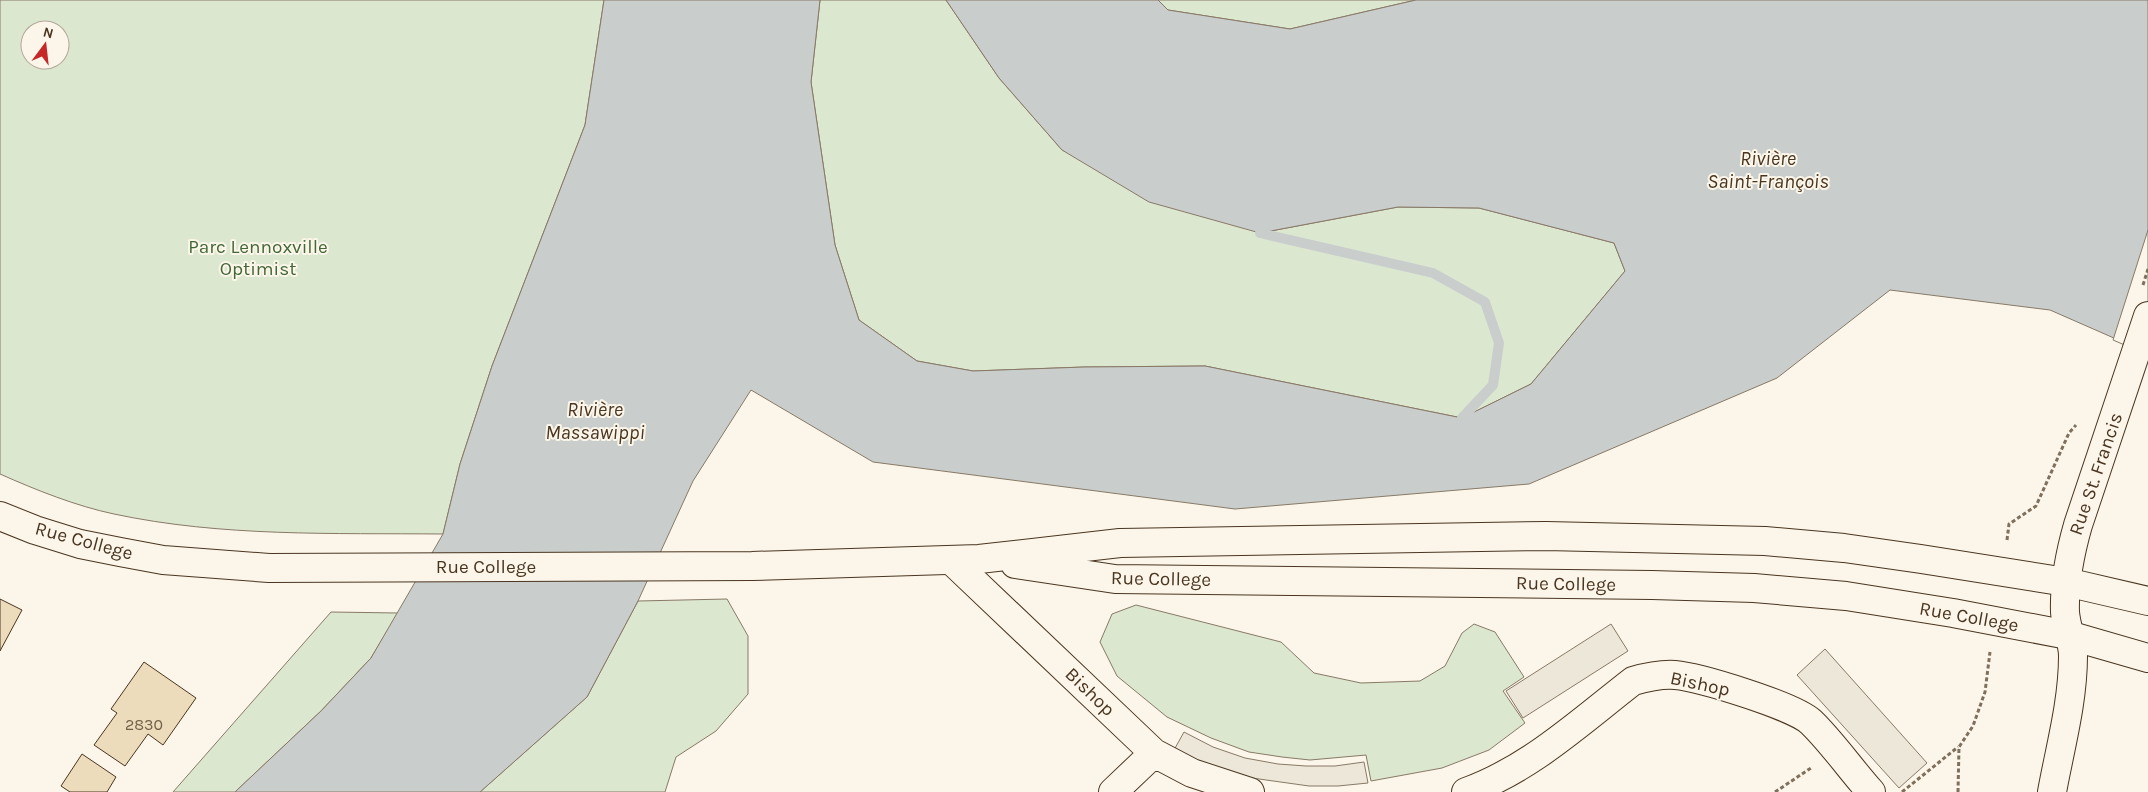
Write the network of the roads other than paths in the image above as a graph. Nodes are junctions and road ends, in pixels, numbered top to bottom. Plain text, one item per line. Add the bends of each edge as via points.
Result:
1 (2148, 316) edge
2 (0, 516) edge
3 (979, 559) junction
4 (951, 560) junction
5 (2066, 582) junction
6 (2148, 601) edge
7 (2068, 635) junction
8 (2148, 658) edge
9 (1154, 753) junction
10 (1113, 792) edge
11 (1250, 792) edge
12 (1466, 792) edge
13 (1871, 792) edge
14 (2052, 792) edge

1 - 5 main road, Rue St. Francis via 2078,525
2 - 4 main road, Rue College via 80,544 163,560 269,568 752,566
3 - 4 main road, Rue College
3 - 5 main road, Rue College via 1120,543 1646,537 1765,541 1844,548
3 - 7 main road, Rue College via 1115,579 1754,588 1846,596
4 - 9 main road, Bishop
5 - 6 main road, Rue College
5 - 7 main road, Rue St. Francis
7 - 8 main road, Rue College
7 - 14 main road, Rue St. Francis via 2073,654 2072,678
9 - 10 main road
9 - 11 main road, Bishop via 1192,772
12 - 13 main road, Bishop via 1490,784 1519,768 1633,681 1654,675 1676,675 1703,681 1794,711 1811,722

